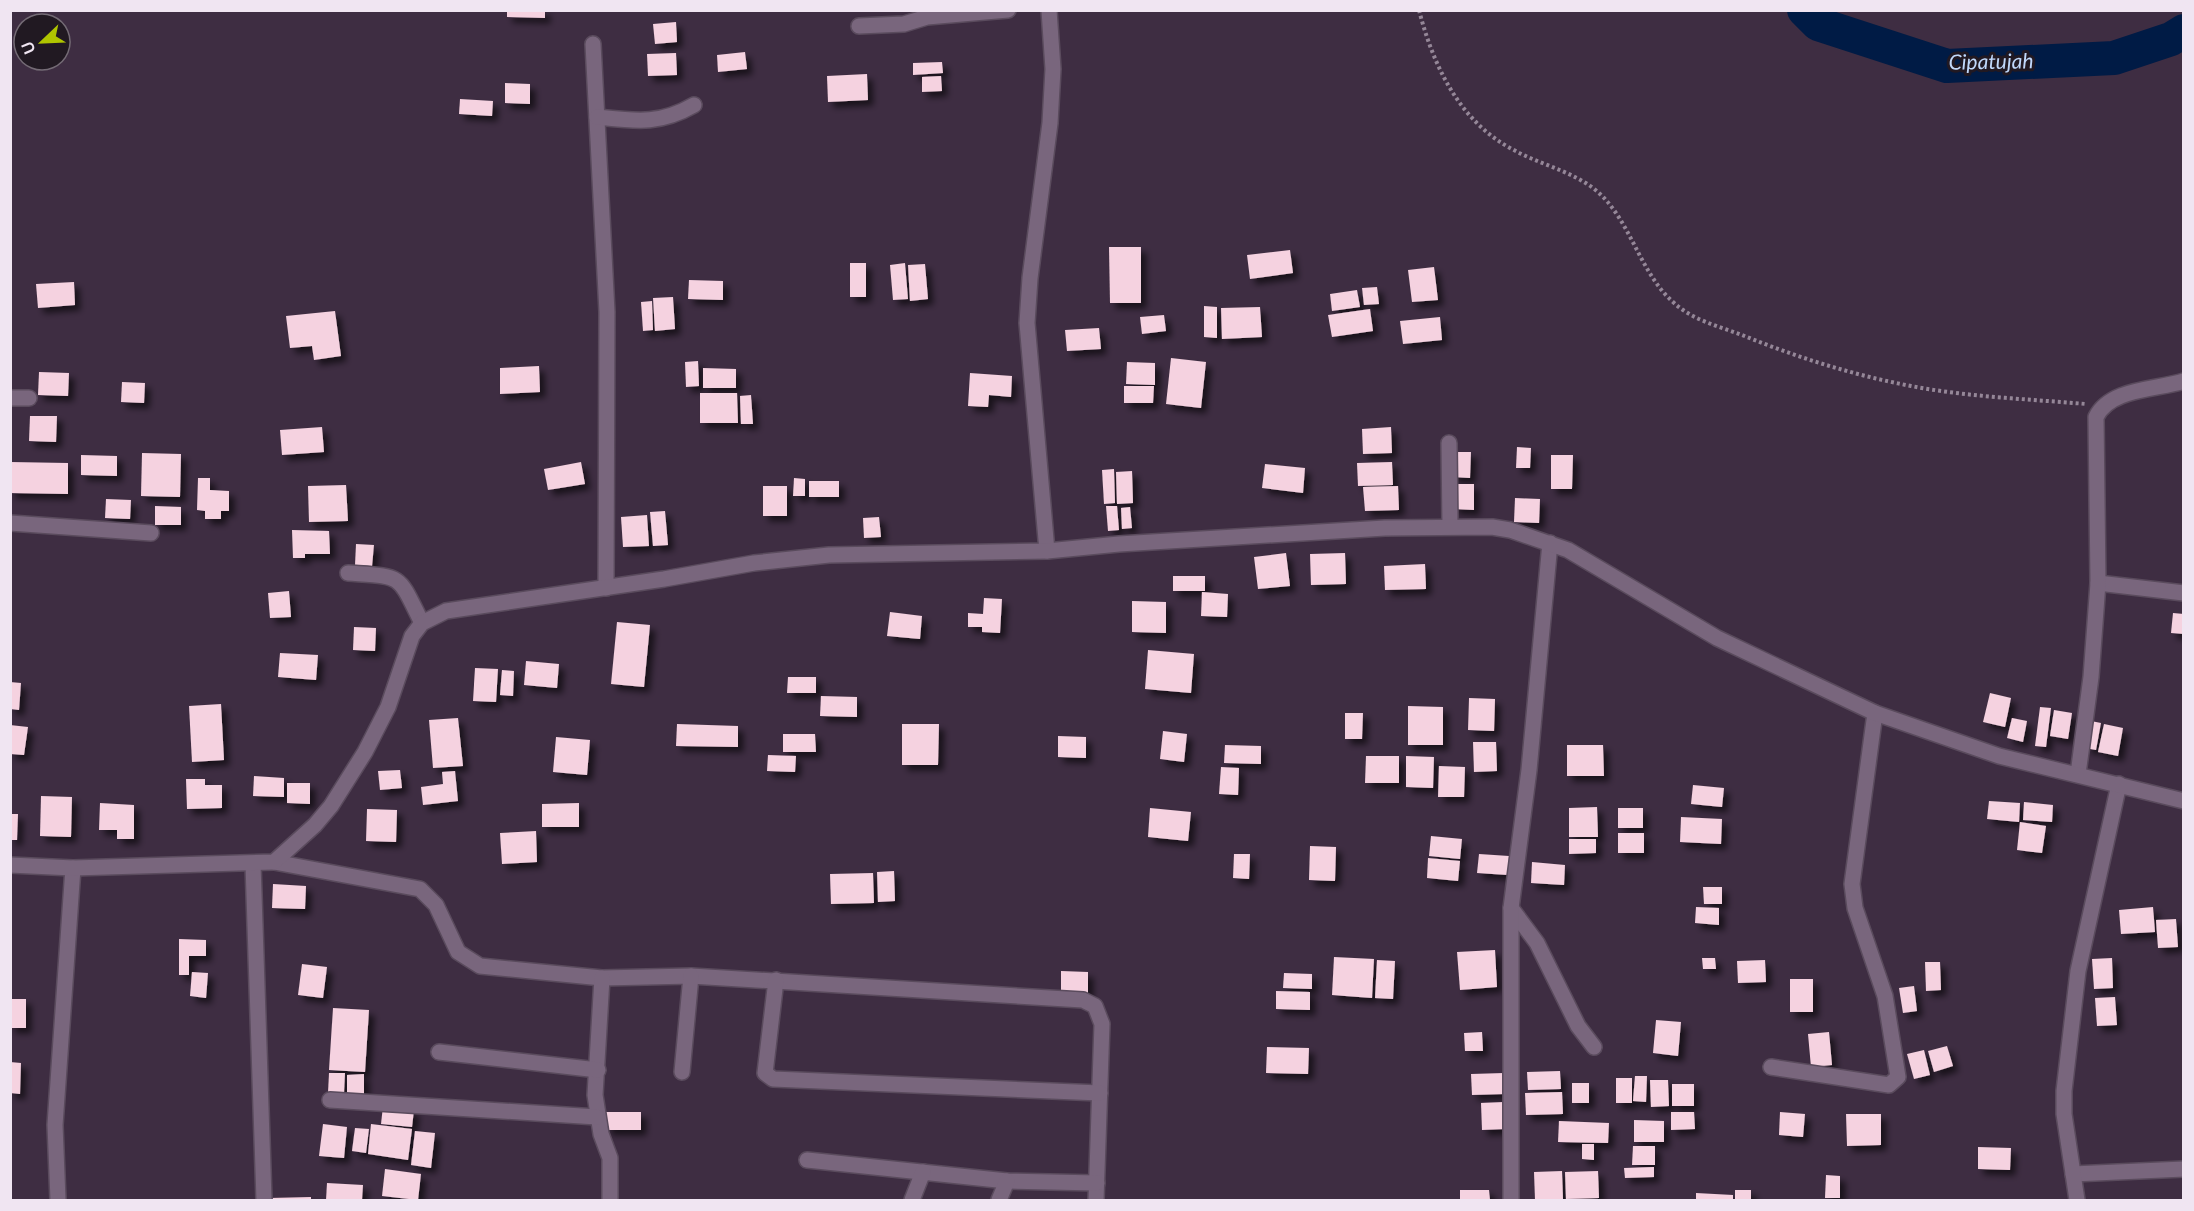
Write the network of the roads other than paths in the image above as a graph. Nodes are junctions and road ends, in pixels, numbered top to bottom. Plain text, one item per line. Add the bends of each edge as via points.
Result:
1 (1008, 10) edge
2 (1049, 10) edge
3 (859, 26) dead end
4 (593, 44) dead end
5 (694, 105) dead end
6 (597, 117) junction
7 (2184, 381) edge
8 (10, 398) edge
9 (29, 398) dead end
10 (1449, 443) dead end
11 (10, 523) edge
12 (1450, 526) junction
13 (151, 533) dead end
14 (1550, 543) junction
15 (1047, 551) junction
16 (348, 573) dead end
17 (2098, 583) junction
18 (606, 588) junction
19 (2184, 593) edge
20 (422, 623) junction
21 (1875, 713) junction
22 (2078, 774) junction
23 (2119, 784) junction
24 (2184, 801) edge
25 (274, 862) junction
26 (253, 864) junction
27 (10, 865) edge
28 (73, 868) junction
29 (1511, 908) junction
30 (691, 976) junction
31 (602, 978) junction
32 (776, 980) junction
33 (1594, 1047) dead end
34 (439, 1052) dead end
35 (1771, 1067) dead end
36 (598, 1070) junction
37 (682, 1072) dead end
38 (1100, 1093) junction
39 (330, 1100) dead end
40 (597, 1117) junction
41 (807, 1160) dead end
42 (2184, 1169) edge
43 (923, 1172) junction
44 (2073, 1174) junction
45 (1007, 1181) junction
46 (1097, 1183) junction
47 (58, 1200) edge
48 (264, 1200) edge
49 (610, 1200) edge
50 (912, 1200) edge
51 (999, 1200) edge
52 (1096, 1200) edge
53 (1511, 1200) edge
54 (2077, 1200) edge

1 - 3 street
2 - 15 street via 1053,69 1050,123 1028,323
4 - 6 street
5 - 6 street via 675,117 659,121
6 - 18 street via 607,312
7 - 17 street via 2114,398 2096,417
8 - 9 street
10 - 12 street
11 - 13 street
12 - 14 street via 1509,530
12 - 15 street
14 - 21 street via 1601,568 1717,638
14 - 29 street via 1529,770
15 - 18 street via 830,555 754,563
16 - 20 street via 399,580
17 - 19 street
17 - 22 street
18 - 20 street via 446,611
20 - 25 street via 408,643 388,707 348,780 315,825
21 - 22 street via 1999,756
21 - 35 street via 1852,884 1885,996 1898,1077 1889,1085
22 - 23 street
23 - 24 street
23 - 44 street via 2078,972 2069,1043 2064,1114
25 - 26 street
25 - 31 street via 420,889 436,904 458,952 480,966
26 - 28 street
26 - 48 street
27 - 28 street
28 - 47 street via 54,1136
29 - 33 street via 1537,943 1578,1026
29 - 53 street
30 - 31 street
30 - 32 street
30 - 37 street
31 - 36 street
32 - 38 street via 1083,1000 1095,1006 1102,1024
32 - 38 street via 765,1073 773,1080
34 - 36 street
36 - 40 street
38 - 46 street
39 - 40 street
40 - 49 street via 610,1158
41 - 43 street
42 - 44 street
43 - 45 street
43 - 50 street
44 - 54 street
45 - 46 street
45 - 51 street
46 - 52 street

